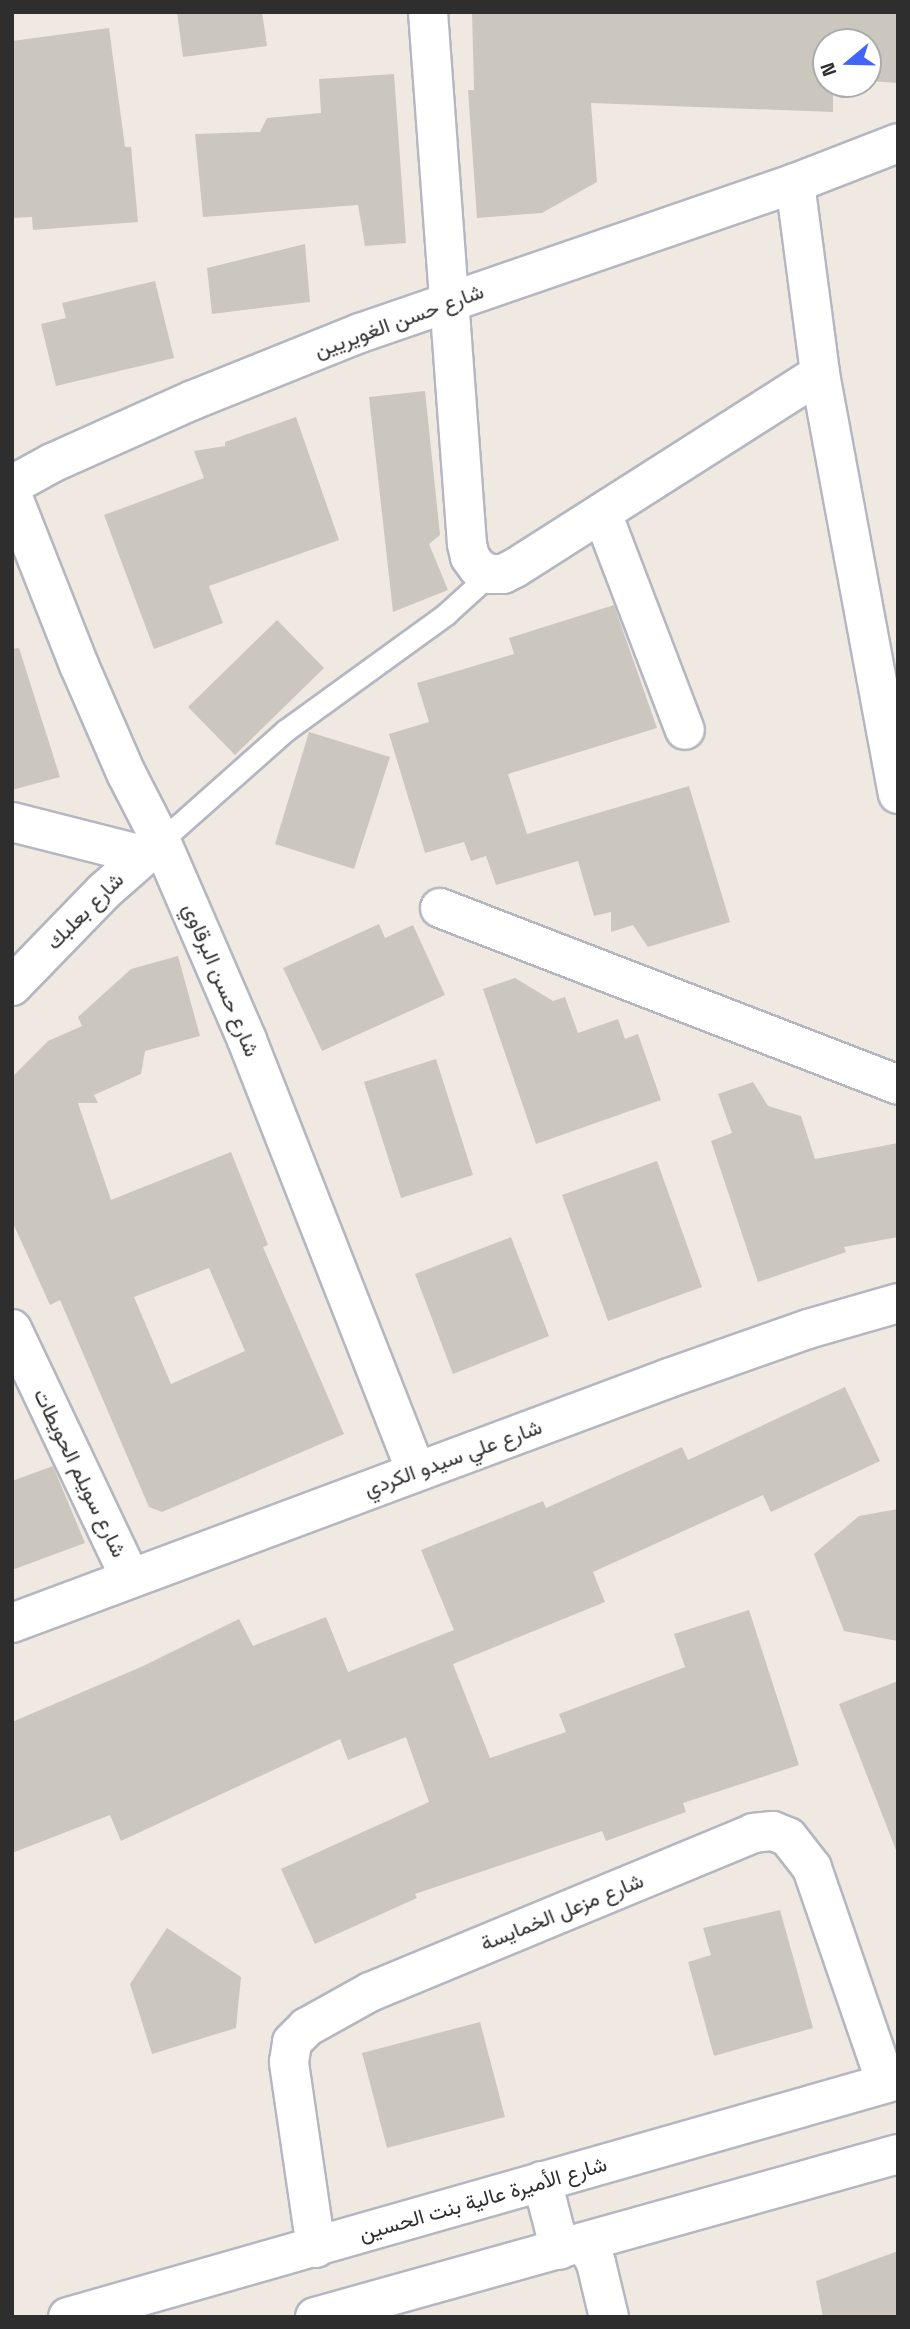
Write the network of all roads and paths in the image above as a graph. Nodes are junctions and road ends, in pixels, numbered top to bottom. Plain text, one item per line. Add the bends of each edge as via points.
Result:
1 (428, 12) edge
2 (898, 143) edge
3 (795, 183) junction
4 (449, 303) junction
5 (820, 374) junction
6 (12, 485) edge
7 (12, 495) edge
8 (603, 513) junction
9 (490, 574) junction
10 (685, 730) dead end
11 (898, 794) edge
12 (12, 822) edge
13 (151, 848) junction
14 (440, 908) dead end
15 (12, 986) edge
16 (898, 1085) edge
17 (898, 1303) edge
18 (12, 1329) edge
19 (416, 1471) junction
20 (130, 1578) junction
21 (12, 1623) edge
22 (892, 2081) edge
23 (898, 2154) edge
24 (542, 2181) junction
25 (573, 2247) junction
26 (316, 2248) junction
27 (68, 2317) edge
28 (315, 2317) edge
29 (609, 2317) edge

1 - 4 street
2 - 3 street, شارع حسن الغويريين
3 - 4 street, شارع حسن الغويريين
3 - 5 street
4 - 6 street, شارع حسن الغويريين via 360,333 194,400
4 - 9 street via 467,544 478,568
5 - 8 street
5 - 11 street
7 - 13 street, شارع حسن البرقاوي via 126,773
8 - 9 street via 503,574
8 - 10 street
9 - 13 lane via 446,614 286,730
12 - 13 street
13 - 15 street, شارع بعلبك
13 - 19 street, شارع حسن البرقاوي via 247,1040
14 - 16 street
17 - 19 street, شارع علي سيدو الكردي via 808,1329
18 - 20 street, شارع سويلم الحويطات
19 - 20 street, شارع علي سيدو الكردي
20 - 21 street, شارع علي سيدو الكردي
22 - 24 street, شارع الأميرة عالية بنت الحسين
22 - 26 street, شارع مزعل الخمايسة via 811,1868 788,1837 773,1831 753,1833 370,1992 307,2027 292,2042 289,2062
23 - 25 street
24 - 25 street
24 - 26 street, شارع الأميرة عالية بنت الحسين
25 - 28 street
25 - 29 street via 596,2263
26 - 27 street, شارع الأميرة عالية بنت الحسين

